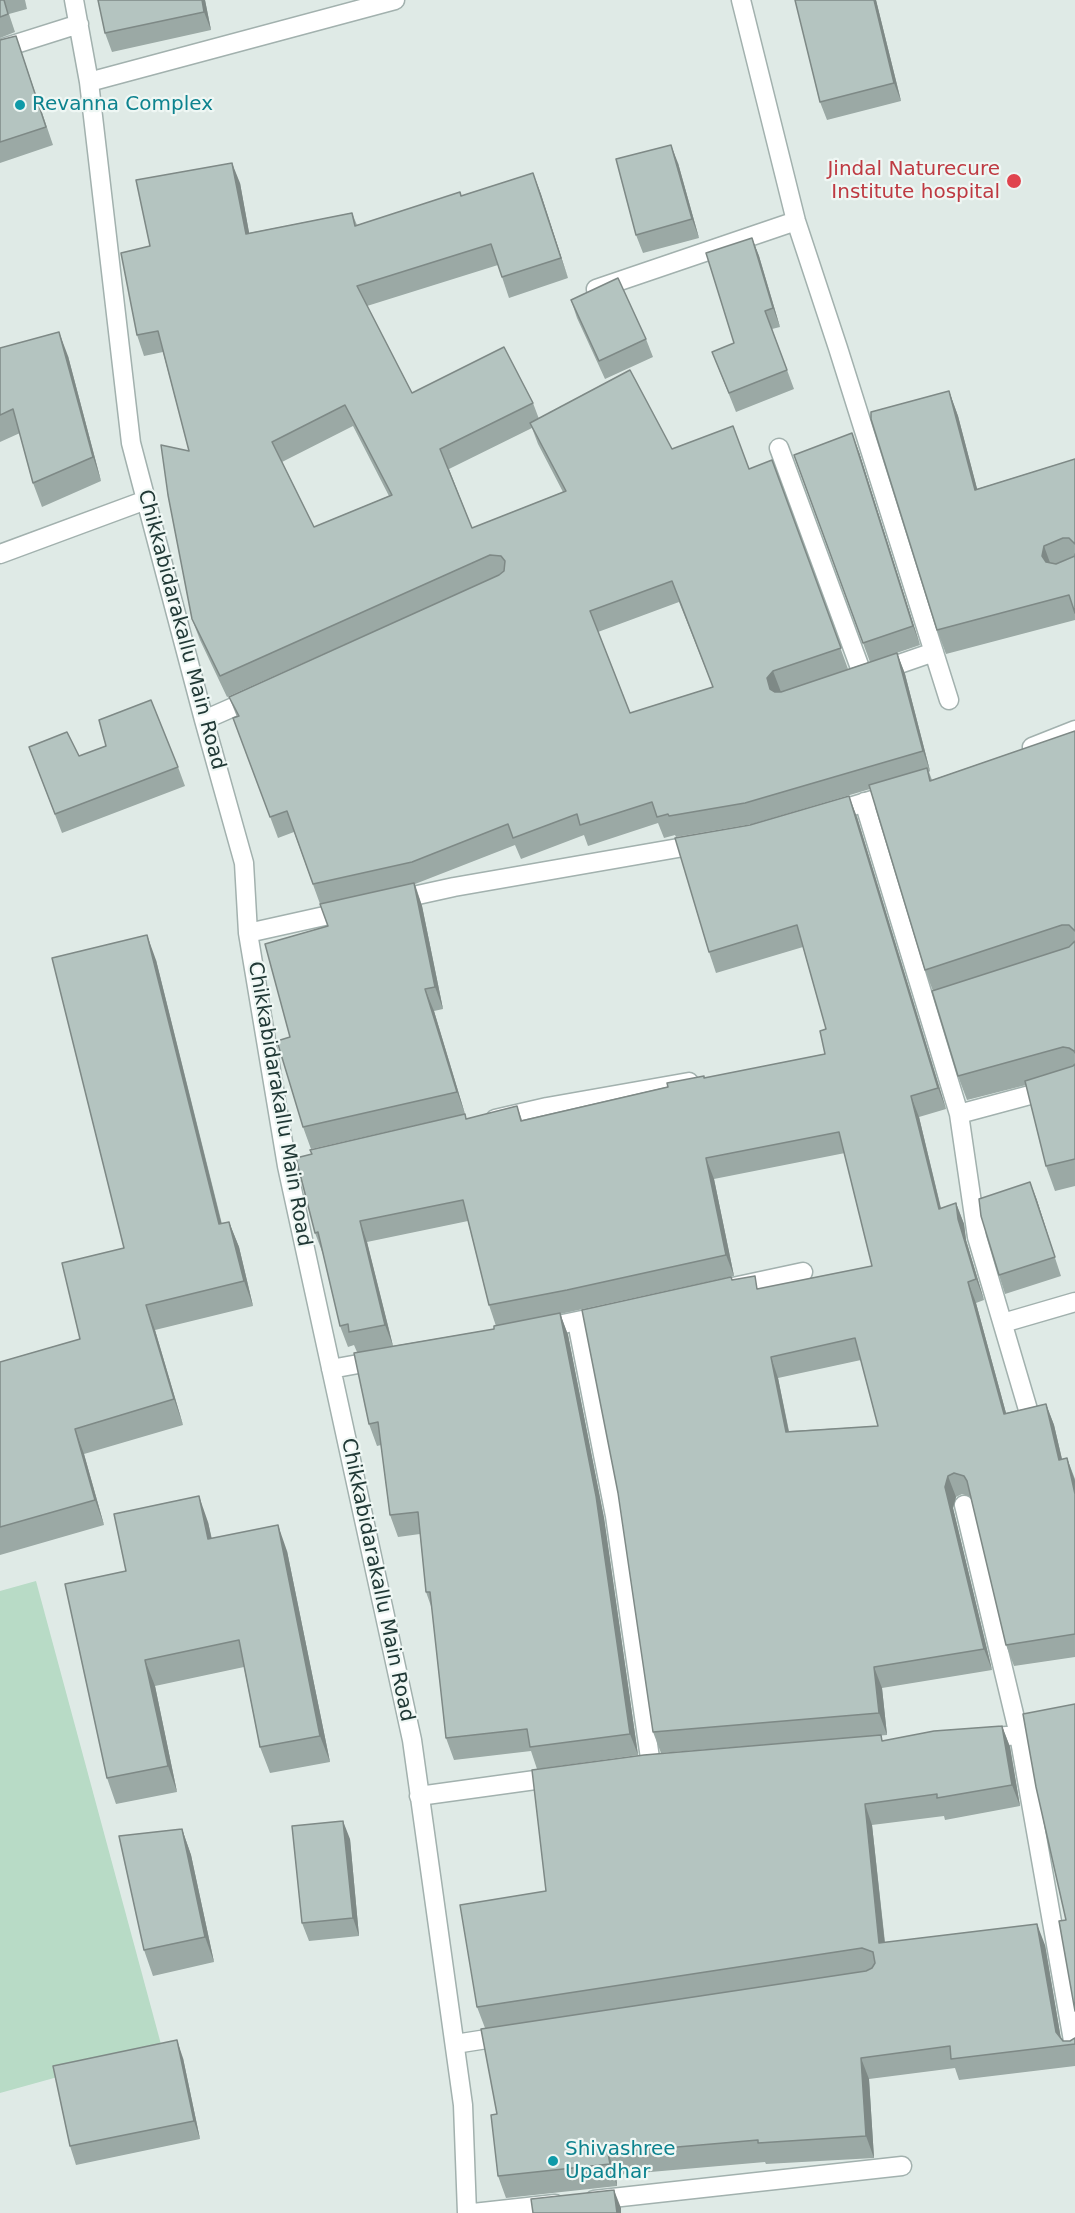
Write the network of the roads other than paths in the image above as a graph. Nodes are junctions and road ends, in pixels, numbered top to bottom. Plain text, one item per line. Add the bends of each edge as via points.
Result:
1 (74, 0) edge
2 (395, 0) edge
3 (741, 0) edge
4 (79, 24) junction
5 (0, 49) edge
6 (89, 82) junction
7 (796, 221) junction
8 (592, 291) edge
9 (779, 448) dead end
10 (146, 500) junction
11 (0, 554) edge
12 (934, 652) junction
13 (268, 692) edge
14 (949, 700) dead end
15 (204, 720) junction
16 (1075, 730) edge
17 (1011, 755) edge
18 (916, 787) edge
19 (864, 802) junction
20 (810, 819) edge
21 (721, 841) edge
22 (248, 933) junction
23 (710, 1078) edge
24 (1075, 1083) edge
25 (959, 1114) junction
26 (479, 1122) edge
27 (803, 1272) dead end
28 (713, 1292) edge
29 (1075, 1302) edge
30 (622, 1312) edge
31 (577, 1322) junction
32 (1003, 1323) junction
33 (519, 1333) edge
34 (402, 1356) edge
35 (332, 1369) junction
36 (1029, 1413) edge
37 (964, 1505) edge
38 (1019, 1735) junction
39 (960, 1740) edge
40 (651, 1765) edge
41 (570, 1776) edge
42 (419, 1796) junction
43 (524, 2034) edge
44 (455, 2044) junction
45 (1075, 2052) edge
46 (902, 2166) dead end
47 (467, 2213) edge
48 (473, 2213) edge

1 - 4 street, Chikkabidarakallu Main Road
2 - 6 street
3 - 7 street
4 - 5 street
4 - 6 street, Chikkabidarakallu Main Road
6 - 10 street, Chikkabidarakallu Main Road via 131,443
7 - 8 street
7 - 12 street
9 - 12 street via 857,678
10 - 11 street
10 - 15 street, Chikkabidarakallu Main Road
12 - 14 street
13 - 15 street
15 - 22 street, Chikkabidarakallu Main Road via 244,862
16 - 17 street
18 - 19 street
19 - 20 street
19 - 25 street via 933,1007
21 - 22 street via 454,887
22 - 35 street, Chikkabidarakallu Main Road
23 - 26 street
24 - 25 street
25 - 32 street via 976,1238
27 - 28 street
29 - 32 street
30 - 31 street
31 - 33 street
31 - 40 street via 615,1515
32 - 36 street
34 - 35 street
35 - 42 street, Chikkabidarakallu Main Road via 412,1740
37 - 38 street
38 - 39 street
38 - 45 street
41 - 42 street
42 - 44 street, Chikkabidarakallu Main Road
43 - 44 street
44 - 47 street, Chikkabidarakallu Main Road via 463,2105
46 - 48 street

